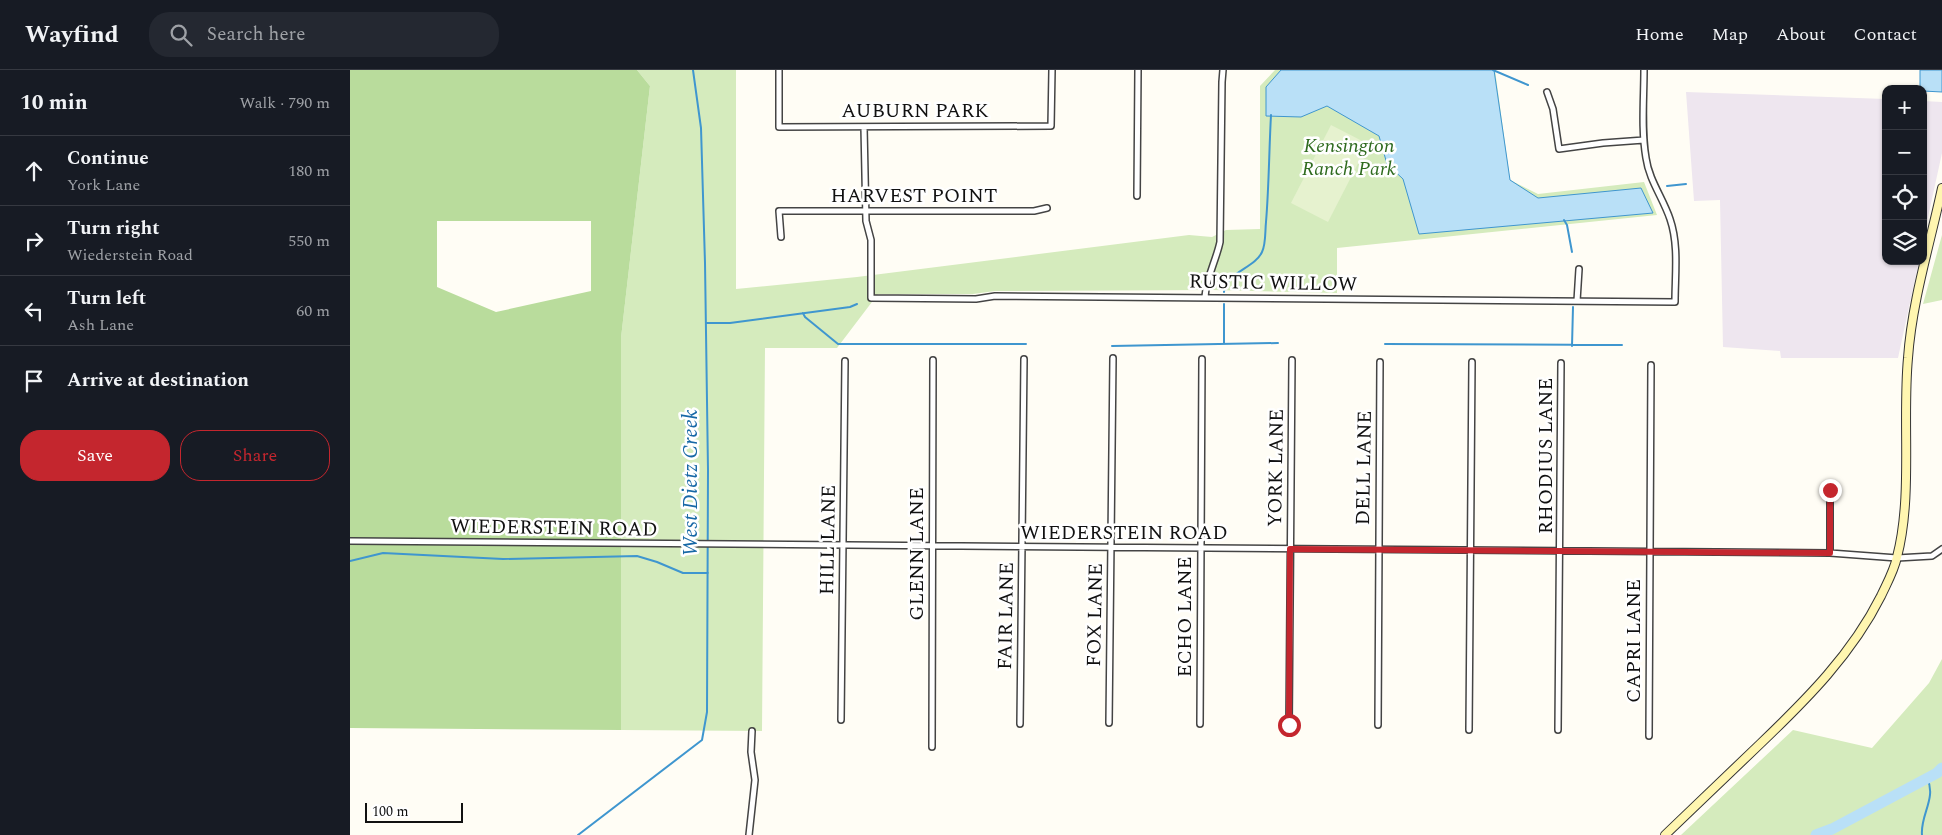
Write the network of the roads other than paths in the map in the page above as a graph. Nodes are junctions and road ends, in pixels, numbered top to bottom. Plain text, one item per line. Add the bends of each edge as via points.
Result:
1 (779, 70) edge
2 (1052, 70) edge
3 (1138, 70) edge
4 (1223, 70) edge
5 (1644, 70) edge
6 (1548, 92) dead end
7 (864, 126) junction
8 (1644, 140) junction
9 (1942, 188) edge
10 (1137, 196) dead end
11 (1048, 208) dead end
12 (866, 210) junction
13 (781, 237) dead end
14 (1579, 269) dead end
15 (1205, 297) junction
16 (1577, 301) junction
17 (1113, 358) dead end
18 (1024, 359) dead end
19 (1202, 359) dead end
20 (933, 360) dead end
21 (1292, 360) dead end
22 (844, 361) dead end
23 (1380, 362) dead end
24 (1472, 362) dead end
25 (1561, 363) dead end
26 (1651, 365) dead end
27 (1830, 490) dead end
28 (350, 541) edge
29 (842, 546) junction
30 (932, 546) junction
31 (1022, 547) junction
32 (1111, 548) junction
33 (1200, 548) junction
34 (1290, 549) junction
35 (1942, 549) edge
36 (1378, 550) junction
37 (1471, 550) junction
38 (1560, 551) junction
39 (1650, 552) junction
40 (1830, 553) junction
41 (1897, 558) junction
42 (841, 720) dead end
43 (1109, 723) dead end
44 (1020, 724) dead end
45 (1200, 724) dead end
46 (1289, 725) dead end
47 (1378, 725) dead end
48 (1469, 730) dead end
49 (1558, 730) dead end
50 (752, 731) dead end
51 (1649, 736) dead end
52 (932, 747) dead end
53 (749, 835) edge
54 (1665, 835) edge

1 - 7 street, AUBURN PARK via 780,127
2 - 7 street, AUBURN PARK via 1051,126
3 - 10 street
4 - 15 street via 1220,242 1206,283
5 - 8 street
6 - 8 street via 1558,148
7 - 12 street
8 - 16 street, RUSTIC WILLOW via 1649,172 1670,219 1676,253 1675,302
9 - 41 main road via 1914,314 1908,357 1905,499
11 - 12 street, HARVEST POINT via 1034,211
12 - 13 street, HARVEST POINT via 780,211
12 - 15 street, RUSTIC WILLOW via 871,298
14 - 16 street
15 - 16 street, RUSTIC WILLOW
17 - 32 street, FOX LANE
18 - 31 street, FAIR LANE
19 - 33 street, ECHO LANE
20 - 30 street, GLENN LANE
21 - 34 street, YORK LANE
22 - 29 street, HILL LANE
23 - 36 street, DELL LANE
24 - 37 street
25 - 38 street, RHODIUS LANE
26 - 39 street, CAPRI LANE
27 - 40 street
28 - 29 street, WIEDERSTEIN ROAD
29 - 30 street, WIEDERSTEIN ROAD
29 - 42 street, HILL LANE
30 - 31 street, WIEDERSTEIN ROAD
30 - 52 street, GLENN LANE
31 - 32 street, WIEDERSTEIN ROAD
31 - 44 street, FAIR LANE
32 - 33 street, WIEDERSTEIN ROAD
32 - 43 street, FOX LANE
33 - 34 street, WIEDERSTEIN ROAD
33 - 45 street, ECHO LANE
34 - 36 street, WIEDERSTEIN ROAD
34 - 46 street, YORK LANE
35 - 41 street, WIEDERSTEIN ROAD via 1932,556
36 - 37 street, WIEDERSTEIN ROAD
36 - 47 street, DELL LANE
37 - 38 street, WIEDERSTEIN ROAD
37 - 48 street
38 - 39 street, WIEDERSTEIN ROAD
38 - 49 street, RHODIUS LANE
39 - 40 street, WIEDERSTEIN ROAD
39 - 51 street, CAPRI LANE
40 - 41 street, WIEDERSTEIN ROAD
41 - 54 main road via 1872,613 1827,676
50 - 53 street via 755,780

